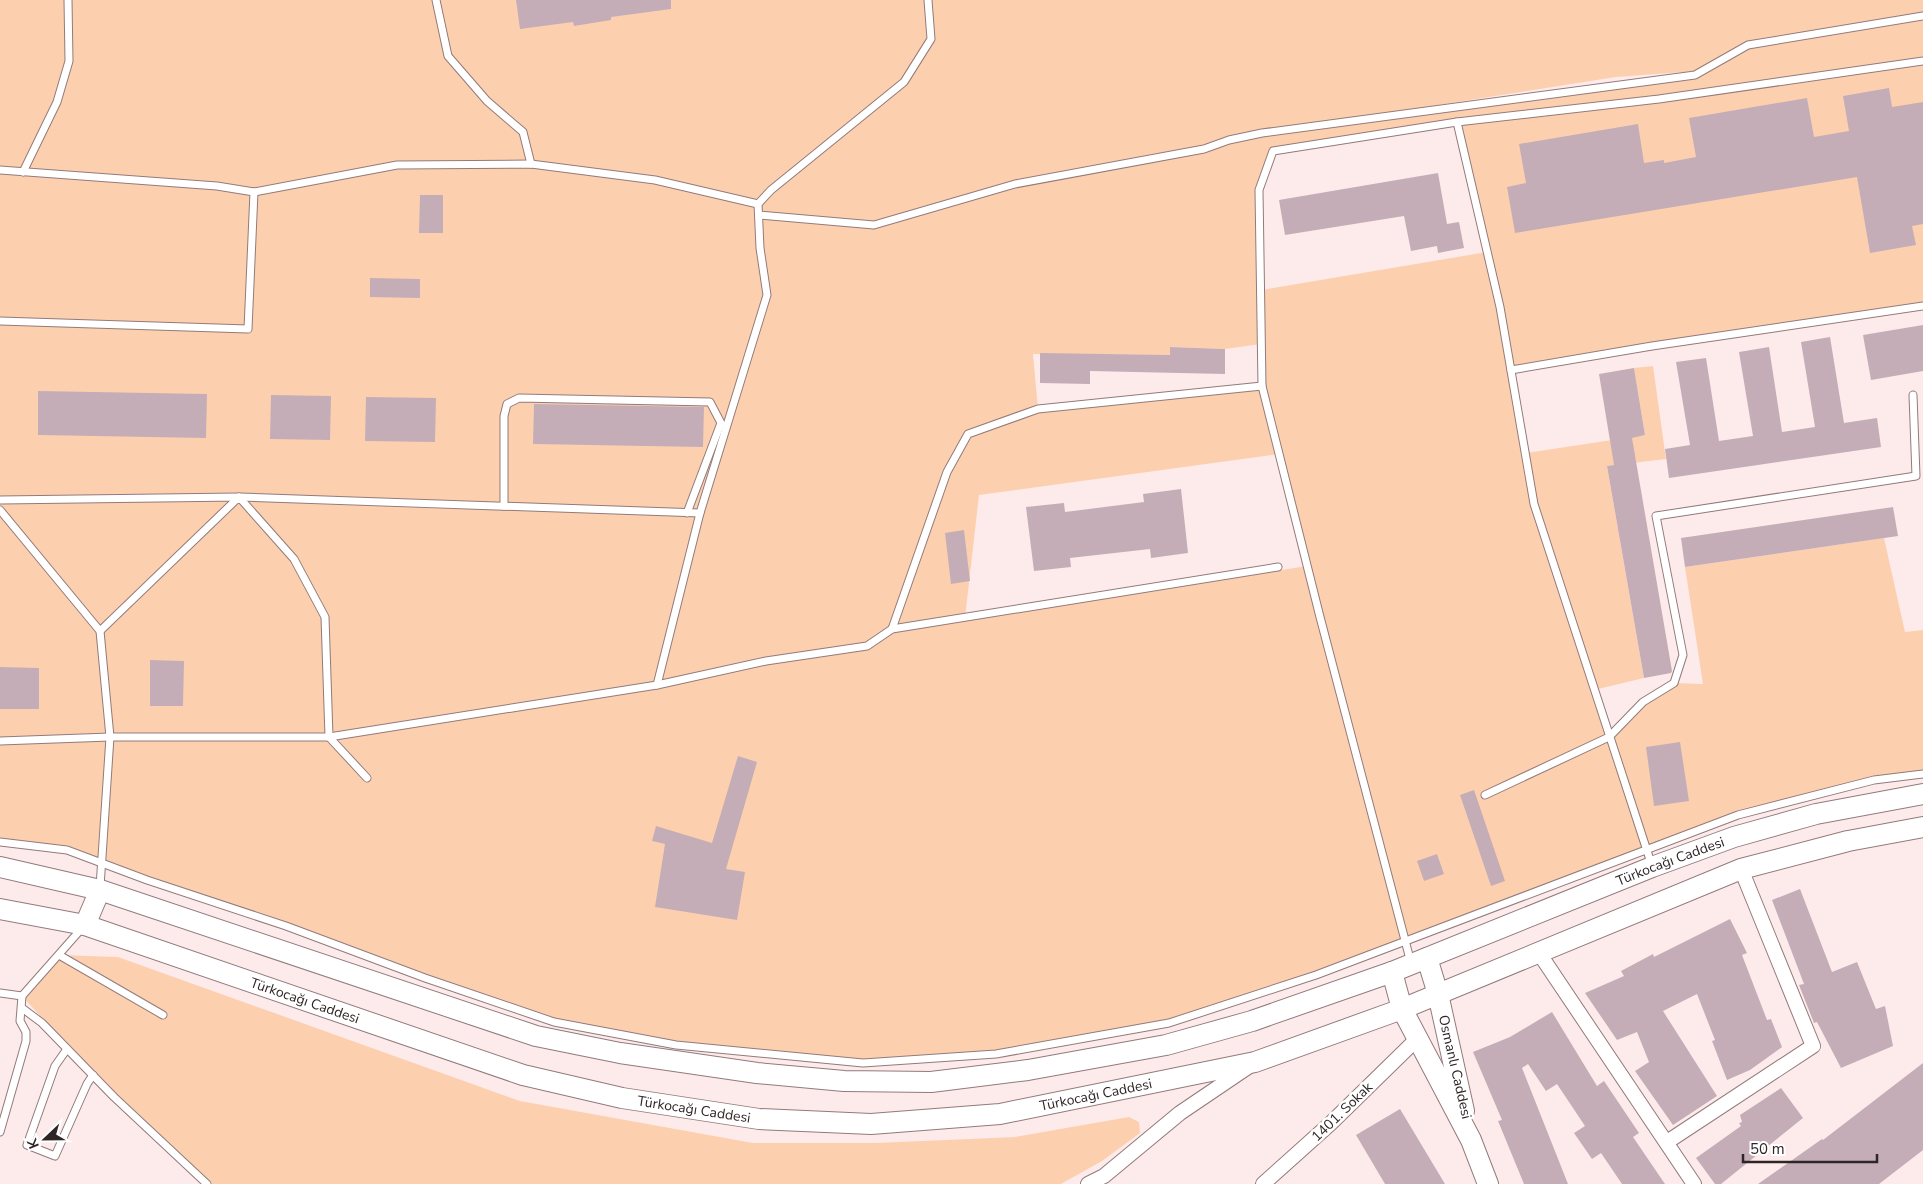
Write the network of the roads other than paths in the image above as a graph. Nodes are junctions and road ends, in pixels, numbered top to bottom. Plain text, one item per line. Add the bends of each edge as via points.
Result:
1 (68, 0) edge
2 (436, 0) edge
3 (928, 0) edge
4 (1923, 16) edge
5 (1923, 61) edge
6 (1457, 122) junction
7 (531, 164) junction
8 (0, 170) edge
9 (23, 172) junction
10 (254, 192) junction
11 (758, 204) junction
12 (759, 215) junction
13 (1923, 306) edge
14 (0, 321) edge
15 (1511, 370) junction
16 (1262, 386) junction
17 (1913, 395) dead end
18 (239, 497) junction
19 (0, 500) edge
20 (504, 506) junction
21 (0, 510) edge
22 (687, 513) junction
23 (700, 514) junction
24 (1278, 567) dead end
25 (892, 629) junction
26 (100, 631) junction
27 (657, 685) junction
28 (110, 736) junction
29 (329, 737) junction
30 (1609, 737) junction
31 (0, 741) edge
32 (1923, 774) edge
33 (367, 778) dead end
34 (1923, 794) edge
35 (1485, 795) dead end
36 (1923, 827) edge
37 (0, 842) edge
38 (1649, 858) junction
39 (102, 863) junction
40 (0, 867) edge
41 (1741, 869) junction
42 (100, 890) junction
43 (0, 909) edge
44 (85, 925) junction
45 (1405, 941) junction
46 (1539, 952) junction
47 (59, 955) junction
48 (1419, 961) junction
49 (1392, 972) junction
50 (0, 993) edge
51 (1438, 994) junction
52 (22, 996) junction
53 (22, 1008) junction
54 (1402, 1009) junction
55 (163, 1015) dead end
56 (1419, 1036) junction
57 (67, 1049) junction
58 (1255, 1062) junction
59 (93, 1075) junction
60 (0, 1132) edge
61 (1471, 1140) junction
62 (1667, 1142) junction
63 (207, 1184) edge
64 (1088, 1184) edge
65 (1263, 1184) edge
66 (1488, 1184) edge
67 (1694, 1184) edge

1 - 9 lane via 69,62 57,102
2 - 7 lane via 448,56 487,101 524,132
3 - 11 lane via 931,39 904,82
4 - 12 lane via 1748,45 1695,75 1262,133 1204,149 1015,184 874,226
5 - 6 lane via 1658,99
6 - 15 lane via 1500,307
6 - 16 lane via 1273,151 1259,190
7 - 10 lane via 397,165
7 - 11 lane via 654,180
8 - 9 lane
9 - 10 lane via 217,186
10 - 14 lane via 248,329
11 - 12 lane
12 - 23 lane via 767,295
13 - 15 lane via 1662,344
15 - 30 lane via 1534,504
16 - 25 lane via 1038,409 968,434 947,472
16 - 45 lane
17 - 30 lane via 1916,476 1656,516 1684,655 1674,683 1643,702
18 - 19 lane
18 - 20 lane
18 - 26 lane
18 - 29 lane via 294,559 325,617
20 - 22 lane
20 - 22 lane via 504,416 507,404 519,398 710,402 721,422
21 - 26 lane
22 - 23 lane
23 - 27 lane
24 - 25 lane
25 - 27 lane via 867,646 766,661
26 - 28 lane
27 - 29 lane
28 - 29 lane
28 - 31 lane
28 - 39 lane
29 - 33 lane
30 - 35 lane
30 - 38 lane
32 - 38 lane via 1874,780 1738,815
34 - 38 main road, Türkocağı Caddesi via 1816,814
36 - 41 main road via 1848,840
37 - 39 lane via 67,850
38 - 45 lane
38 - 48 main road, Türkocağı Caddesi
39 - 42 lane
39 - 45 lane via 554,1022 676,1045 863,1063 996,1054 1169,1023 1316,975
40 - 42 main road
41 - 46 main road
41 - 62 street via 1813,1046
42 - 44 main road
42 - 49 main road via 536,1036 620,1054 844,1081 931,1082 1028,1070 1166,1045 1252,1021
43 - 44 main road, Türkocağı Caddesi
44 - 47 lane
44 - 58 main road, Türkocağı Caddesi via 523,1075 622,1098 759,1120 871,1124 1000,1114
45 - 48 lane
46 - 51 main road
46 - 62 street
47 - 52 lane
47 - 55 lane
48 - 49 main road, Türkocağı Caddesi
48 - 51 main road, Osmanlı Caddesi
49 - 54 main road, Osmanlı Caddesi
50 - 52 lane
51 - 54 main road, Türkocağı Caddesi
51 - 61 main road, Osmanlı Caddesi
52 - 53 lane
53 - 57 lane
53 - 60 lane via 20,1020 26,1041
54 - 56 main road, Osmanlı Caddesi
54 - 58 main road, Türkocağı Caddesi
56 - 61 main road, Osmanlı Caddesi
56 - 65 street, 1401. Sokak via 1331,1123
57 - 59 lane
57 - 59 lane via 55,1066 27,1144 55,1156
58 - 64 street via 1180,1114 1104,1176
59 - 63 lane
61 - 66 main road, Osmanlı Caddesi
62 - 67 street

